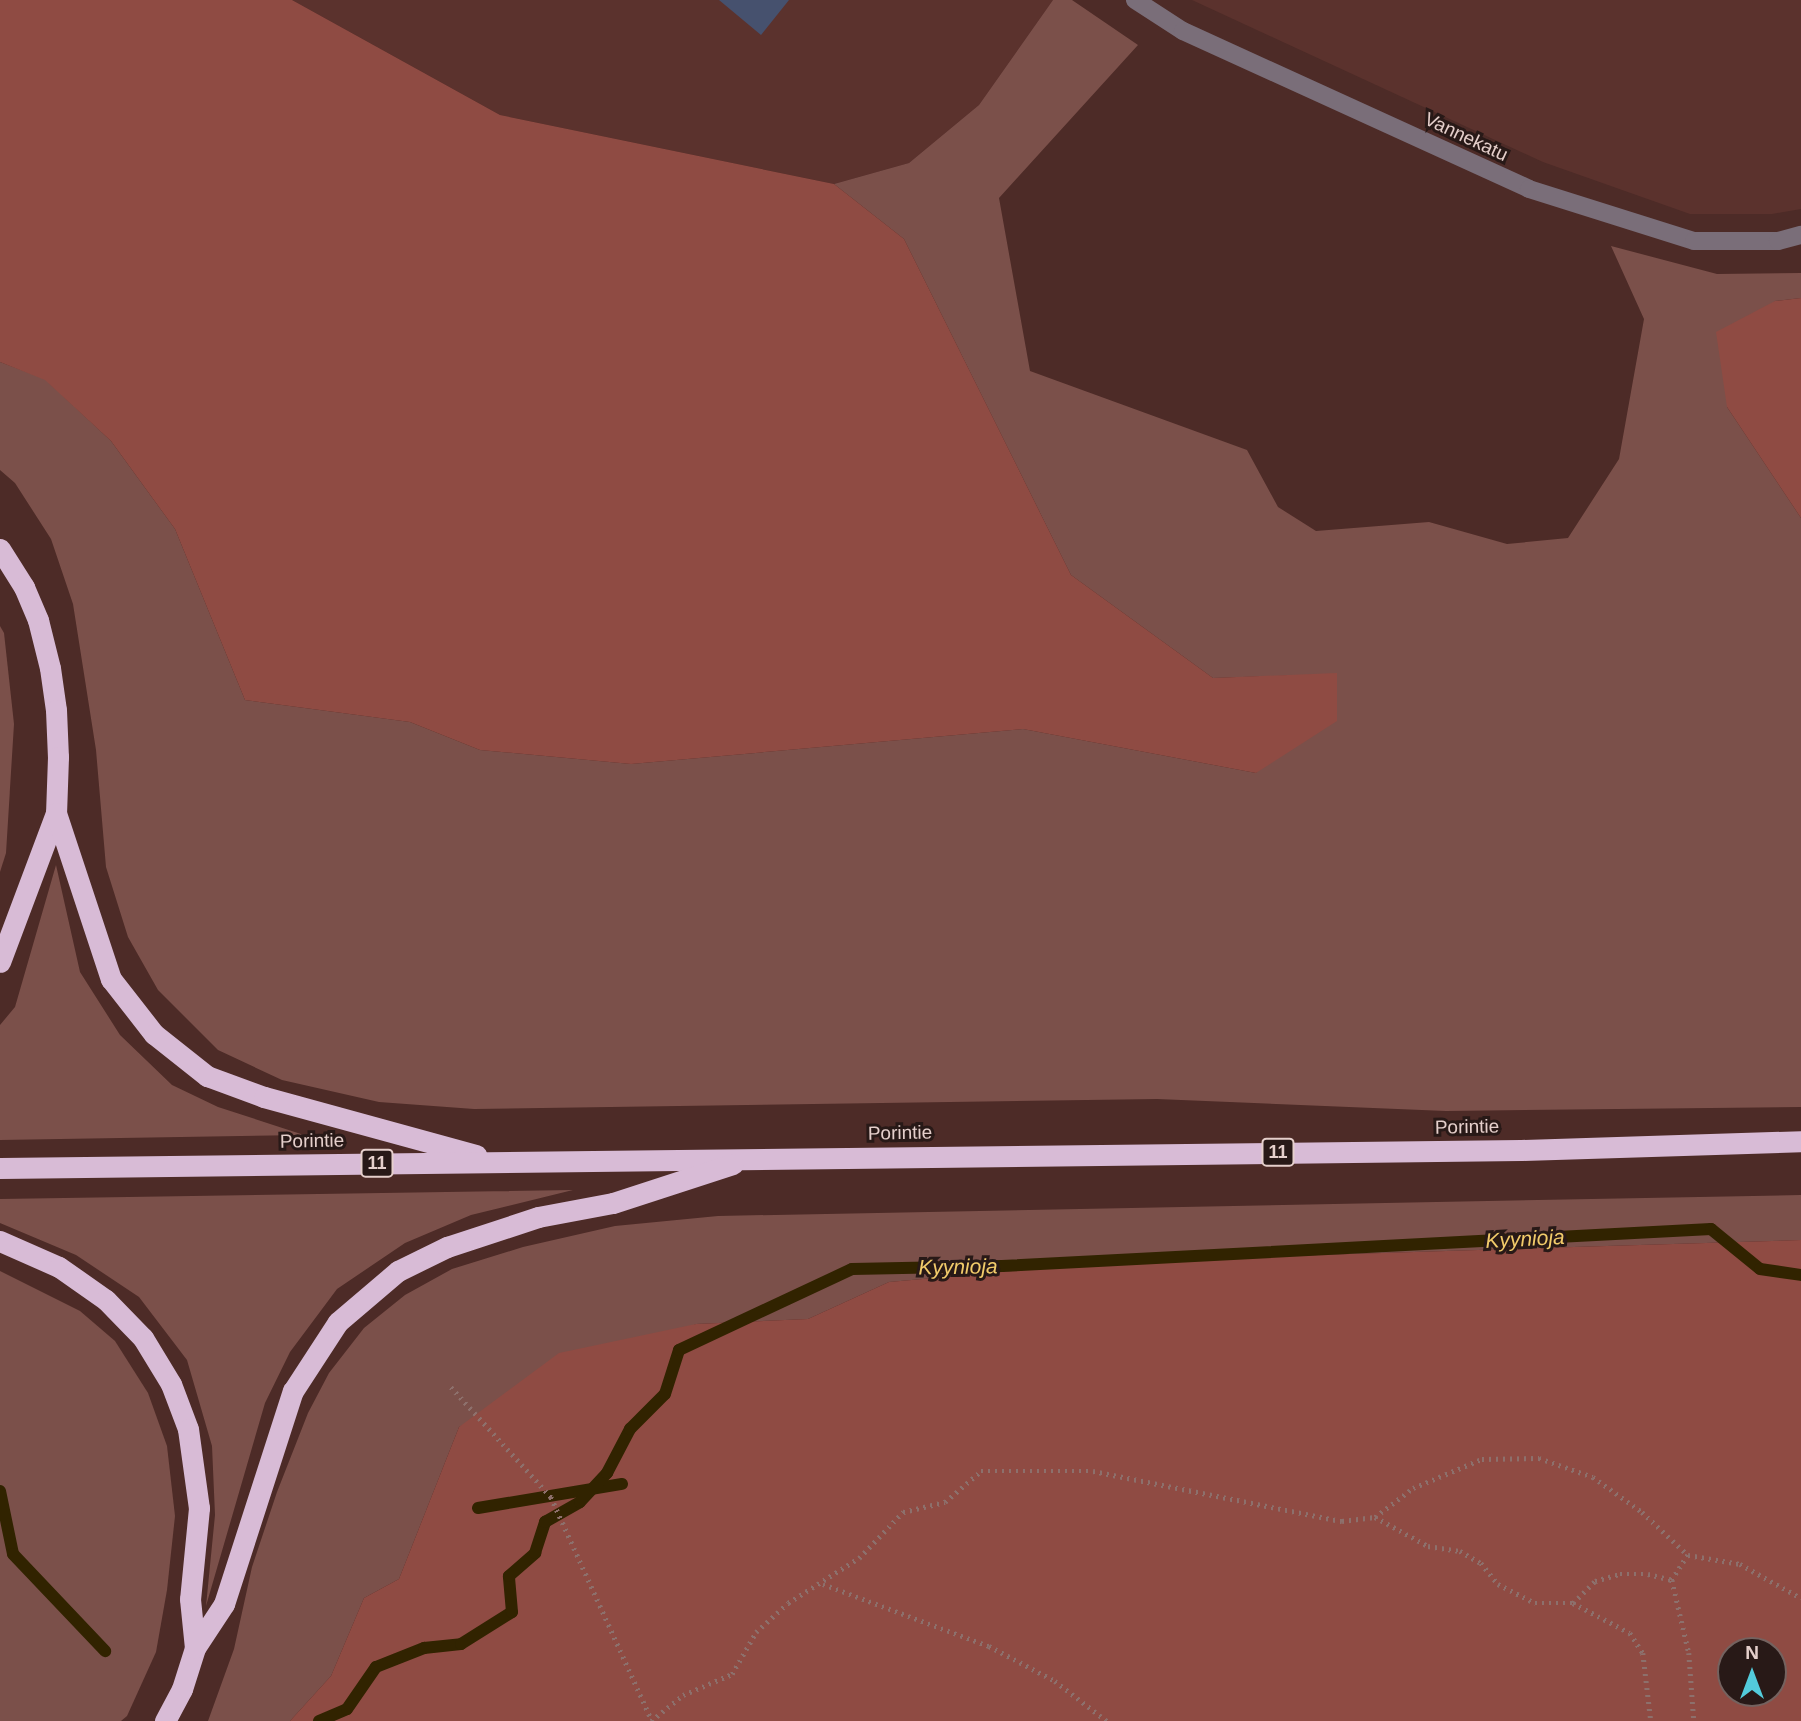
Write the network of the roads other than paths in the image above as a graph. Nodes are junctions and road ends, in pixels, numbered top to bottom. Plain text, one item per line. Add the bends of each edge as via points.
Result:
1 (1135, 0) edge
2 (1801, 235) edge
3 (0, 549) edge
4 (56, 813) junction
5 (0, 962) edge
6 (1801, 1141) edge
7 (754, 1157) junction
8 (498, 1162) junction
9 (0, 1168) edge
10 (0, 1241) edge
11 (195, 1648) junction
12 (165, 1721) edge

1 - 2 street, Vannekatu via 1183,31 1529,189 1694,241 1778,241
3 - 4 highway via 24,587 50,668 57,722
4 - 5 highway
4 - 8 highway via 111,979 154,1034 207,1076 264,1097
6 - 7 highway, Porintie / 11 via 1521,1150
7 - 8 highway, Porintie / 11
7 - 11 highway via 613,1203 538,1217 447,1247 398,1271 338,1322 293,1391 224,1604
8 - 9 highway, Porintie / 11
10 - 11 highway via 59,1267 106,1300 143,1338 171,1384 188,1429 199,1508 190,1599
11 - 12 highway via 182,1689

